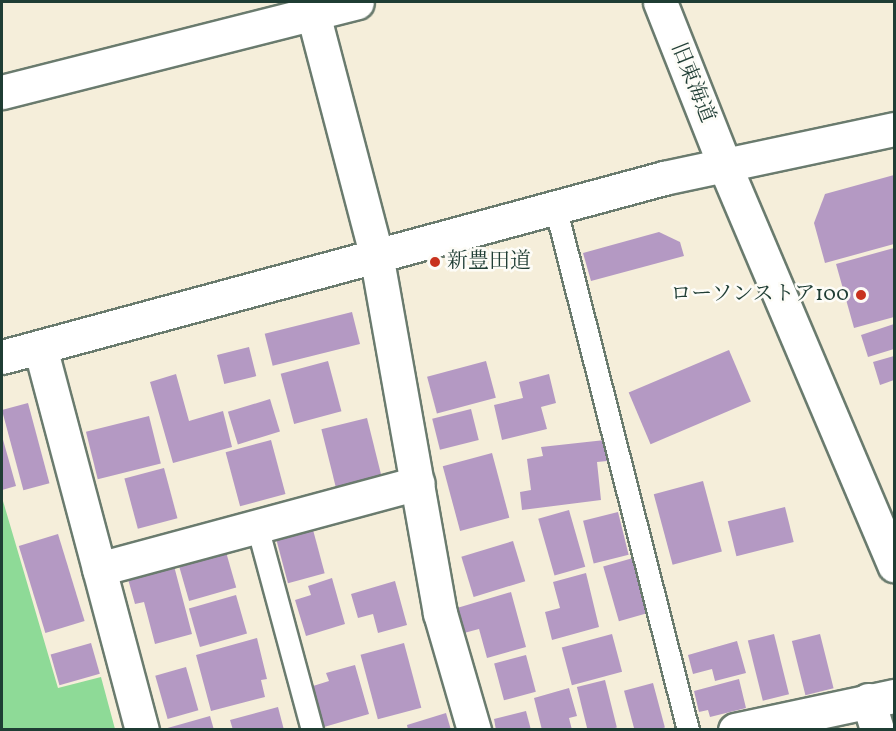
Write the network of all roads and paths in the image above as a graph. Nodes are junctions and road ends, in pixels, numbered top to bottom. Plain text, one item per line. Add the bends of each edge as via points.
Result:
1 (357, 2) edge
2 (660, 2) edge
3 (312, 7) edge
4 (2, 92) edge
5 (894, 129) edge
6 (724, 164) junction
7 (555, 206) junction
8 (376, 254) junction
9 (40, 346) junction
10 (2, 357) edge
11 (418, 483) junction
12 (885, 521) edge
13 (257, 526) junction
14 (894, 565) edge
15 (99, 569) junction
16 (880, 708) edge
17 (142, 729) edge
18 (312, 729) edge
19 (474, 729) edge
20 (688, 729) edge
21 (735, 729) edge

1 - 3 street
2 - 6 street, 旧東海道
3 - 4 street
3 - 8 street
5 - 6 street
6 - 7 street
6 - 12 street, 旧東海道
7 - 8 street
7 - 20 lane
8 - 9 street
8 - 11 street
9 - 10 street
9 - 15 street
11 - 13 street
11 - 19 street via 440,613
12 - 14 street, 旧東海道
13 - 15 street
13 - 18 lane
15 - 17 street
16 - 21 street

